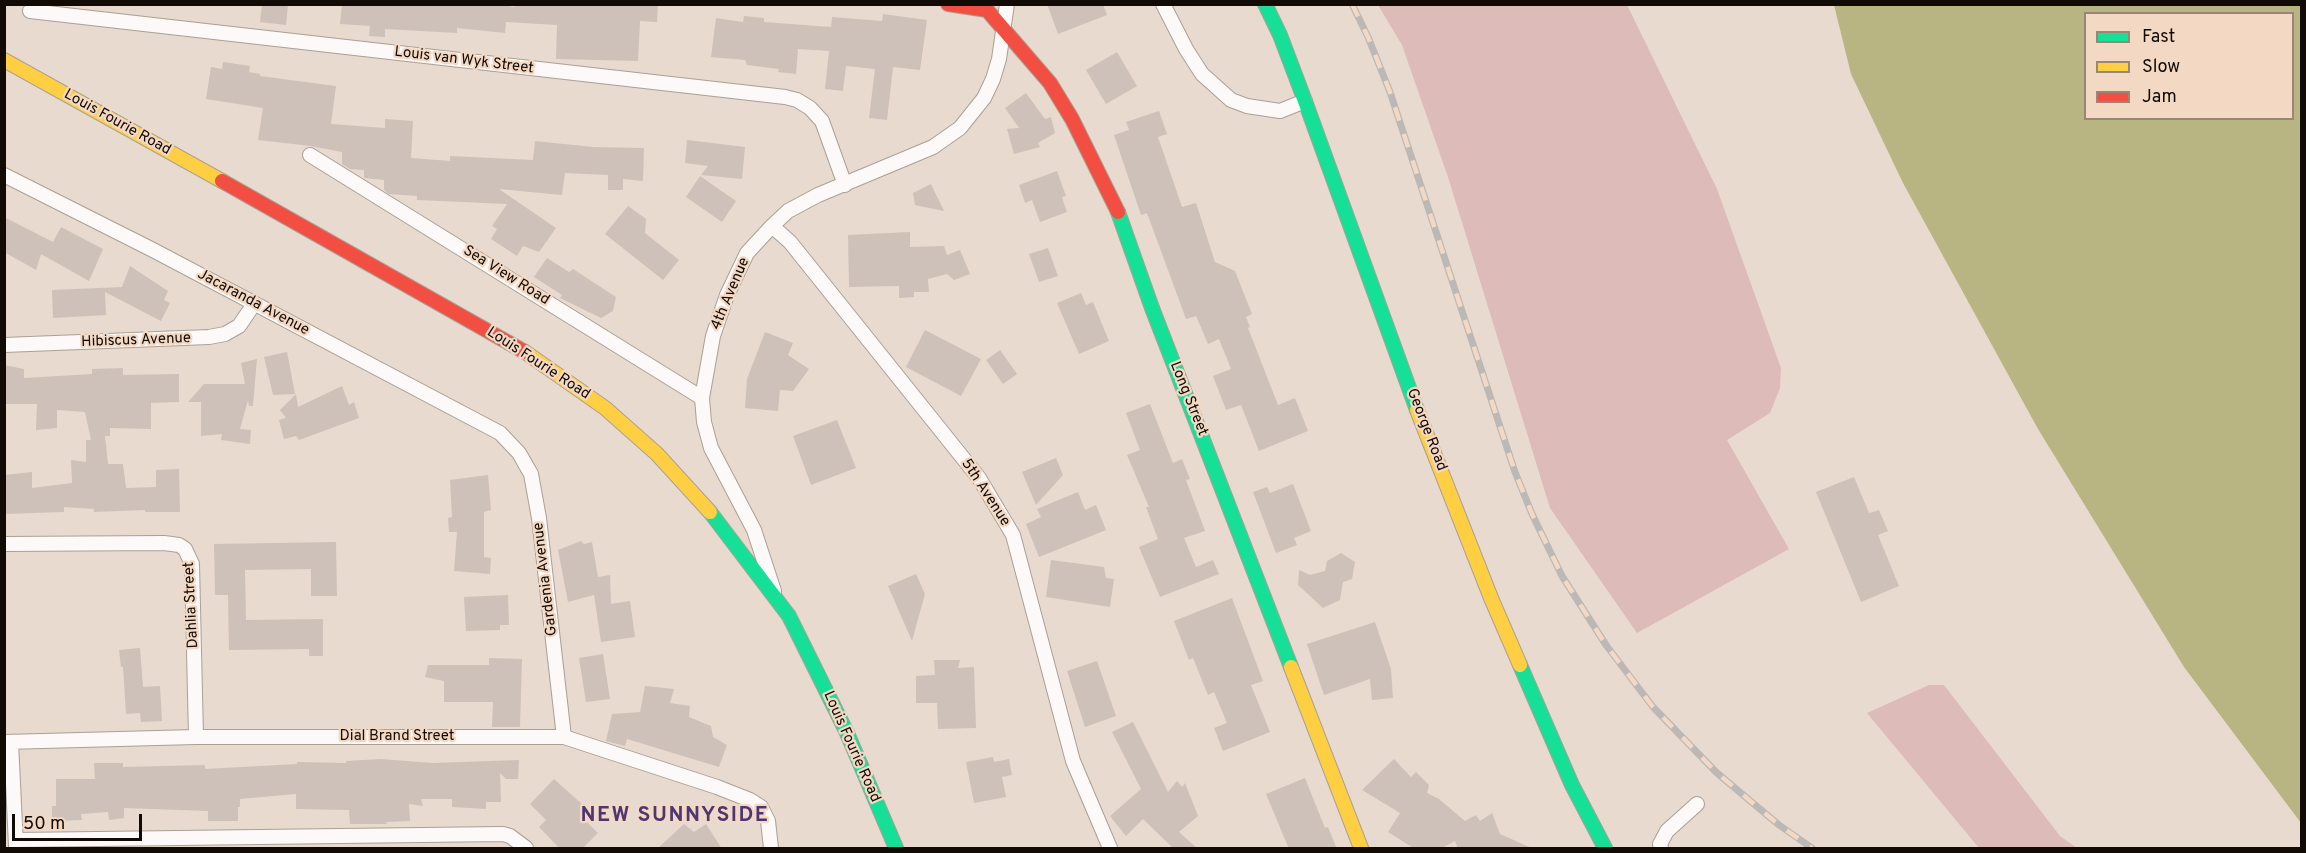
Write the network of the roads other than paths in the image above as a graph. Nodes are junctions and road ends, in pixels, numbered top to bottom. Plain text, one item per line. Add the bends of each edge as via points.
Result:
1 (948, 4) edge
2 (1007, 4) edge
3 (1163, 4) edge
4 (1265, 4) edge
5 (30, 11) dead end
6 (1003, 29) junction
7 (4, 60) edge
8 (1305, 101) junction
9 (310, 155) dead end
10 (4, 175) edge
11 (844, 184) junction
12 (772, 226) junction
13 (254, 304) junction
14 (4, 345) edge
15 (702, 398) junction
16 (500, 433) joint
17 (4, 544) edge
18 (775, 596) junction
19 (847, 733) junction
20 (196, 736) junction
21 (564, 737) junction
22 (8, 742) edge
23 (1697, 804) dead end
24 (16, 844) edge
25 (526, 849) edge
26 (771, 849) edge
27 (891, 849) edge
28 (896, 849) edge
29 (1110, 849) edge
30 (1361, 849) edge
31 (1605, 849) edge
32 (1661, 849) edge

1 - 6 street, Long Street via 987,10
2 - 6 street, 4th Avenue
3 - 8 street via 1202,74 1230,100 1280,111
4 - 8 street, George Road
5 - 11 street, Louis van Wyk Street via 785,97 810,108 822,121
6 - 11 street, 4th Avenue via 993,79 984,98 960,128 933,147
6 - 30 street, Long Street via 1050,83 1113,199
7 - 18 street, Louis Fourie Road via 533,356 605,408 657,454 700,499
8 - 31 street, George Road via 1491,598 1572,786
9 - 15 street, Sea View Road
10 - 13 street, Jacaranda Avenue
11 - 12 street, 4th Avenue via 799,204
12 - 15 street, 4th Avenue via 747,254 727,295 713,336
12 - 29 street, 5th Avenue via 790,242 979,478 1013,535 1072,761
13 - 14 street, Hibiscus Avenue via 239,326 209,338
13 - 16 street, Jacaranda Avenue
15 - 18 street, 4th Avenue via 711,448 754,530
16 - 21 street, Gardenia Avenue via 519,453 531,474
17 - 20 street, Dahlia Street via 164,543 185,549 192,564
18 - 19 street, Louis Fourie Road via 789,616
19 - 27 street
19 - 28 street, Louis Fourie Road
20 - 21 street, Dial Brand Street
20 - 22 street, Dial Brand Street
21 - 26 street, Dial Brand Street via 750,800 761,807 768,821
22 - 24 street
23 - 32 street via 1667,831
24 - 25 street via 503,834

